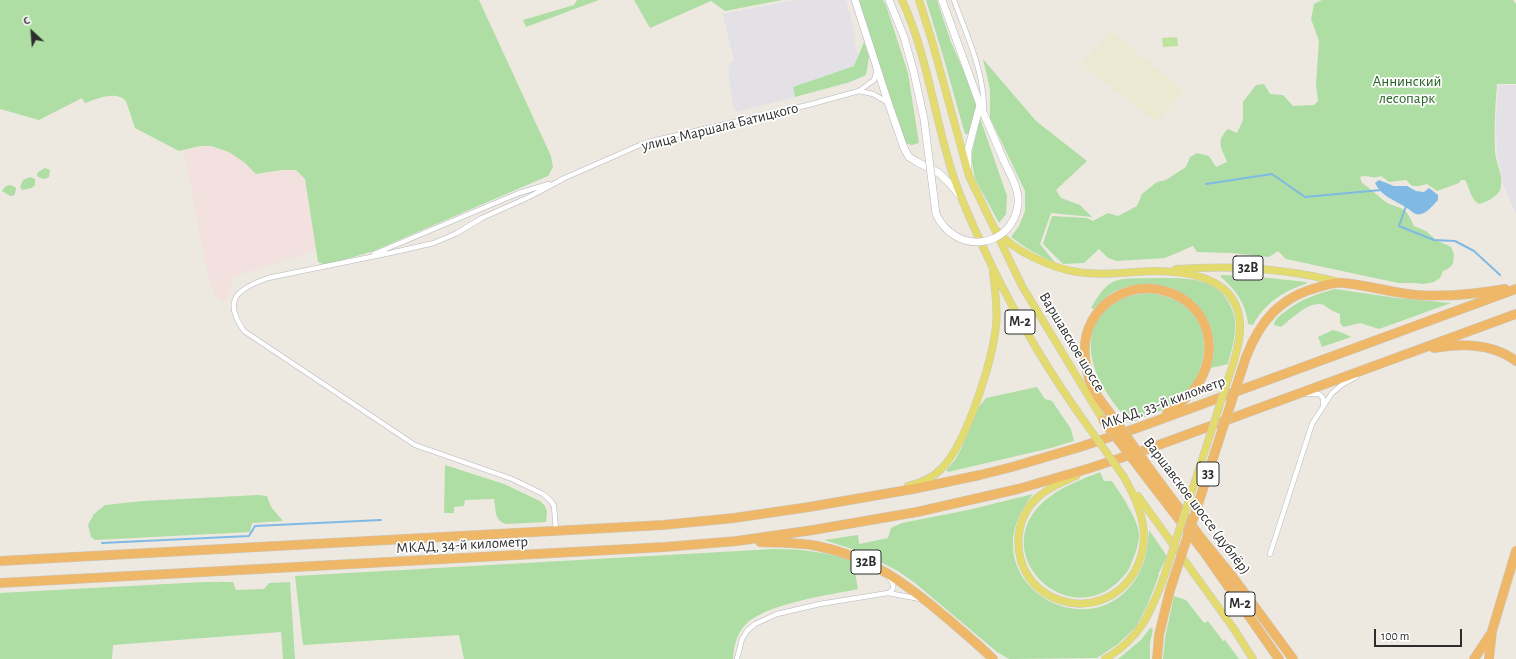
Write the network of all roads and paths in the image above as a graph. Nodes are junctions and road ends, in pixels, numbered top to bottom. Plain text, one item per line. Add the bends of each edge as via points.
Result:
1 (855, 0) edge
2 (889, 0) edge
3 (902, 0) edge
4 (919, 0) edge
5 (942, 0) edge
6 (954, 0) edge
7 (878, 70) junction
8 (859, 91) junction
9 (888, 102) junction
10 (980, 105) junction
11 (984, 114) junction
12 (969, 176) junction
13 (561, 180) junction
14 (961, 198) junction
15 (990, 221) junction
16 (367, 257) junction
17 (992, 266) junction
18 (1152, 271) junction
19 (1341, 282) junction
20 (1516, 288) edge
21 (1516, 314) edge
22 (1062, 353) junction
23 (1392, 359) junction
24 (1516, 361) edge
25 (1379, 364) junction
26 (1095, 394) junction
27 (1279, 401) junction
28 (1322, 407) junction
29 (1103, 420) joint
30 (1137, 428) junction
31 (1116, 459) junction
32 (1145, 469) junction
33 (1124, 477) junction
34 (877, 496) junction
35 (809, 507) joint
36 (556, 530) junction
37 (702, 545) junction
38 (1516, 551) edge
39 (1270, 554) dead end
40 (0, 560) edge
41 (884, 570) junction
42 (0, 583) edge
43 (888, 593) junction
44 (928, 602) junction
45 (1234, 629) junction
46 (1492, 631) junction
47 (982, 648) junction
48 (1292, 657) edge
49 (1279, 658) edge
50 (737, 659) edge
51 (993, 659) edge
52 (999, 659) edge
53 (1105, 659) edge
54 (1157, 659) edge
55 (1253, 659) edge
56 (1257, 659) edge
57 (1474, 659) edge
58 (1489, 659) edge

1 - 7 main road
2 - 11 main road, bridge via 904,37 914,73 924,119 936,214 946,230 966,242 977,243 999,235 1014,217 1018,204 1017,193
3 - 14 main road via 919,45
4 - 12 main road, Варшавское шоссе
5 - 10 main road
6 - 11 street via 981,77
7 - 8 street, улица Маршала Батицкого via 874,80
7 - 9 main road
8 - 9 street via 873,94
8 - 13 street, улица Маршала Батицкого via 640,145
9 - 14 main road via 899,137 909,157 939,173
10 - 11 main road
10 - 12 main road via 968,150
12 - 15 main road, Варшавское шоссе
13 - 16 street, улица Маршала Батицкого via 519,193
13 - 16 street, улица Маршала Батицкого via 447,238 423,246
14 - 17 main road, М-2
15 - 18 main road via 999,233 1026,253 1059,268 1094,274
15 - 22 main road, Варшавское шоссе / М-2 via 1022,286
16 - 36 street, улица Маршала Батицкого via 251,284 243,288 234,302 236,319 244,330 415,445 512,479 542,494 551,500 554,506
17 - 33 main road, М-2, bridge via 1024,329 1086,425
17 - 34 main road via 996,327 990,360 974,409 956,449 950,460 934,475
18 - 19 main road, 32B via 1194,268 1279,270
18 - 53 main road, 32B, bridge via 1180,272 1217,284 1231,297 1236,306 1240,326 1238,348 1152,609 1139,631
19 - 20 highway, 32B via 1399,293 1436,296
19 - 54 highway, 33, bridge via 1310,289 1284,302 1265,321 1251,345 1170,590 1159,635
20 - 30 highway, МКАД, 33-й километр
21 - 23 highway
22 - 26 main road, Варшавское шоссе (дублёр)
22 - 29 main road, Варшавское шоссе / М-2
23 - 24 highway via 1423,350 1467,345 1501,352
23 - 25 highway
25 - 27 highway
25 - 28 street via 1343,384
26 - 30 highway via 1086,366 1086,339 1096,313 1106,302 1119,294 1148,289 1176,295 1187,302 1204,324 1208,339 1209,353 1201,379 1182,403 1167,414
26 - 32 highway, Варшавское шоссе (дублёр), bridge
27 - 28 street via 1313,393 1319,394 1322,398
27 - 31 highway
28 - 39 street via 1306,438
29 - 32 highway, Варшавское шоссе / М-2, bridge
30 - 34 highway, МКАД, 33-й километр via 1006,469
31 - 33 main road via 1046,491 1036,499 1023,518 1018,540 1021,562 1031,581 1046,594 1067,602 1090,604 1114,595 1131,577 1141,557 1145,534 1139,508
31 - 37 highway, МКАД, 34-й километр via 985,498 813,530
32 - 48 highway, Варшавское шоссе (дублёр) via 1232,576
32 - 49 highway, Варшавское шоссе / М-2
33 - 45 main road, М-2
34 - 35 highway, МКАД, 33-й километр
35 - 36 highway, МКАД, 34-й километр via 700,522
36 - 40 highway, МКАД, 34-й километр
37 - 41 highway, 32B via 758,542 817,546 855,557
37 - 42 highway, МКАД, 34-й километр
38 - 46 highway
41 - 43 street via 894,585 893,591
41 - 44 highway, 32B
43 - 44 street
43 - 50 street via 820,604 764,619 747,631 742,639
44 - 47 highway, 32B
45 - 55 main road
45 - 56 main road, М-2
46 - 57 highway
46 - 58 highway
47 - 51 highway
47 - 52 main road, 32B

